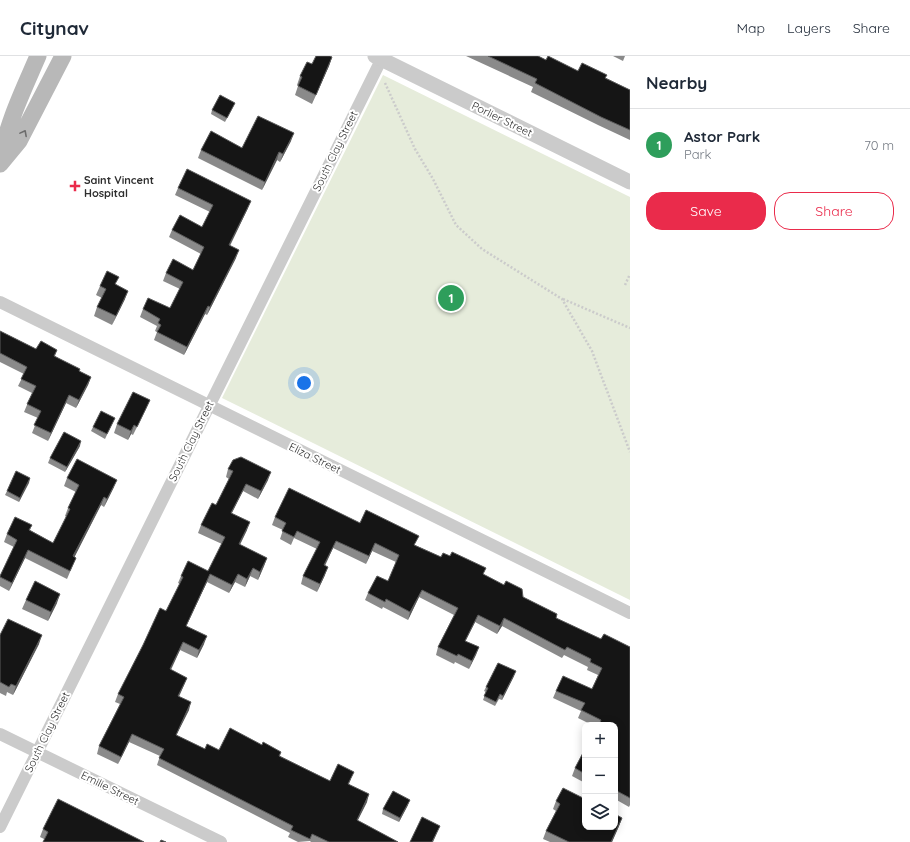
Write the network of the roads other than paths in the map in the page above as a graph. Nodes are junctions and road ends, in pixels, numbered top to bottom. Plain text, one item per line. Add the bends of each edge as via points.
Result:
1 (38, 56) edge
2 (63, 56) edge
3 (379, 57) edge
4 (0, 164) edge
5 (630, 182) edge
6 (0, 302) edge
7 (209, 405) junction
8 (630, 614) edge
9 (0, 734) edge
10 (37, 752) junction
11 (0, 827) edge
12 (221, 842) edge

1 - 4 main road via 12,116
4 -> 2 main road via 19,141
3 - 5 street, Porlier Street
3 - 7 street, South Clay Street
6 - 7 street, Eliza Street
7 - 8 street, Eliza Street
7 - 10 street, South Clay Street
9 - 10 street, Emilie Street
10 - 11 street, South Clay Street
10 - 12 street, Emilie Street

